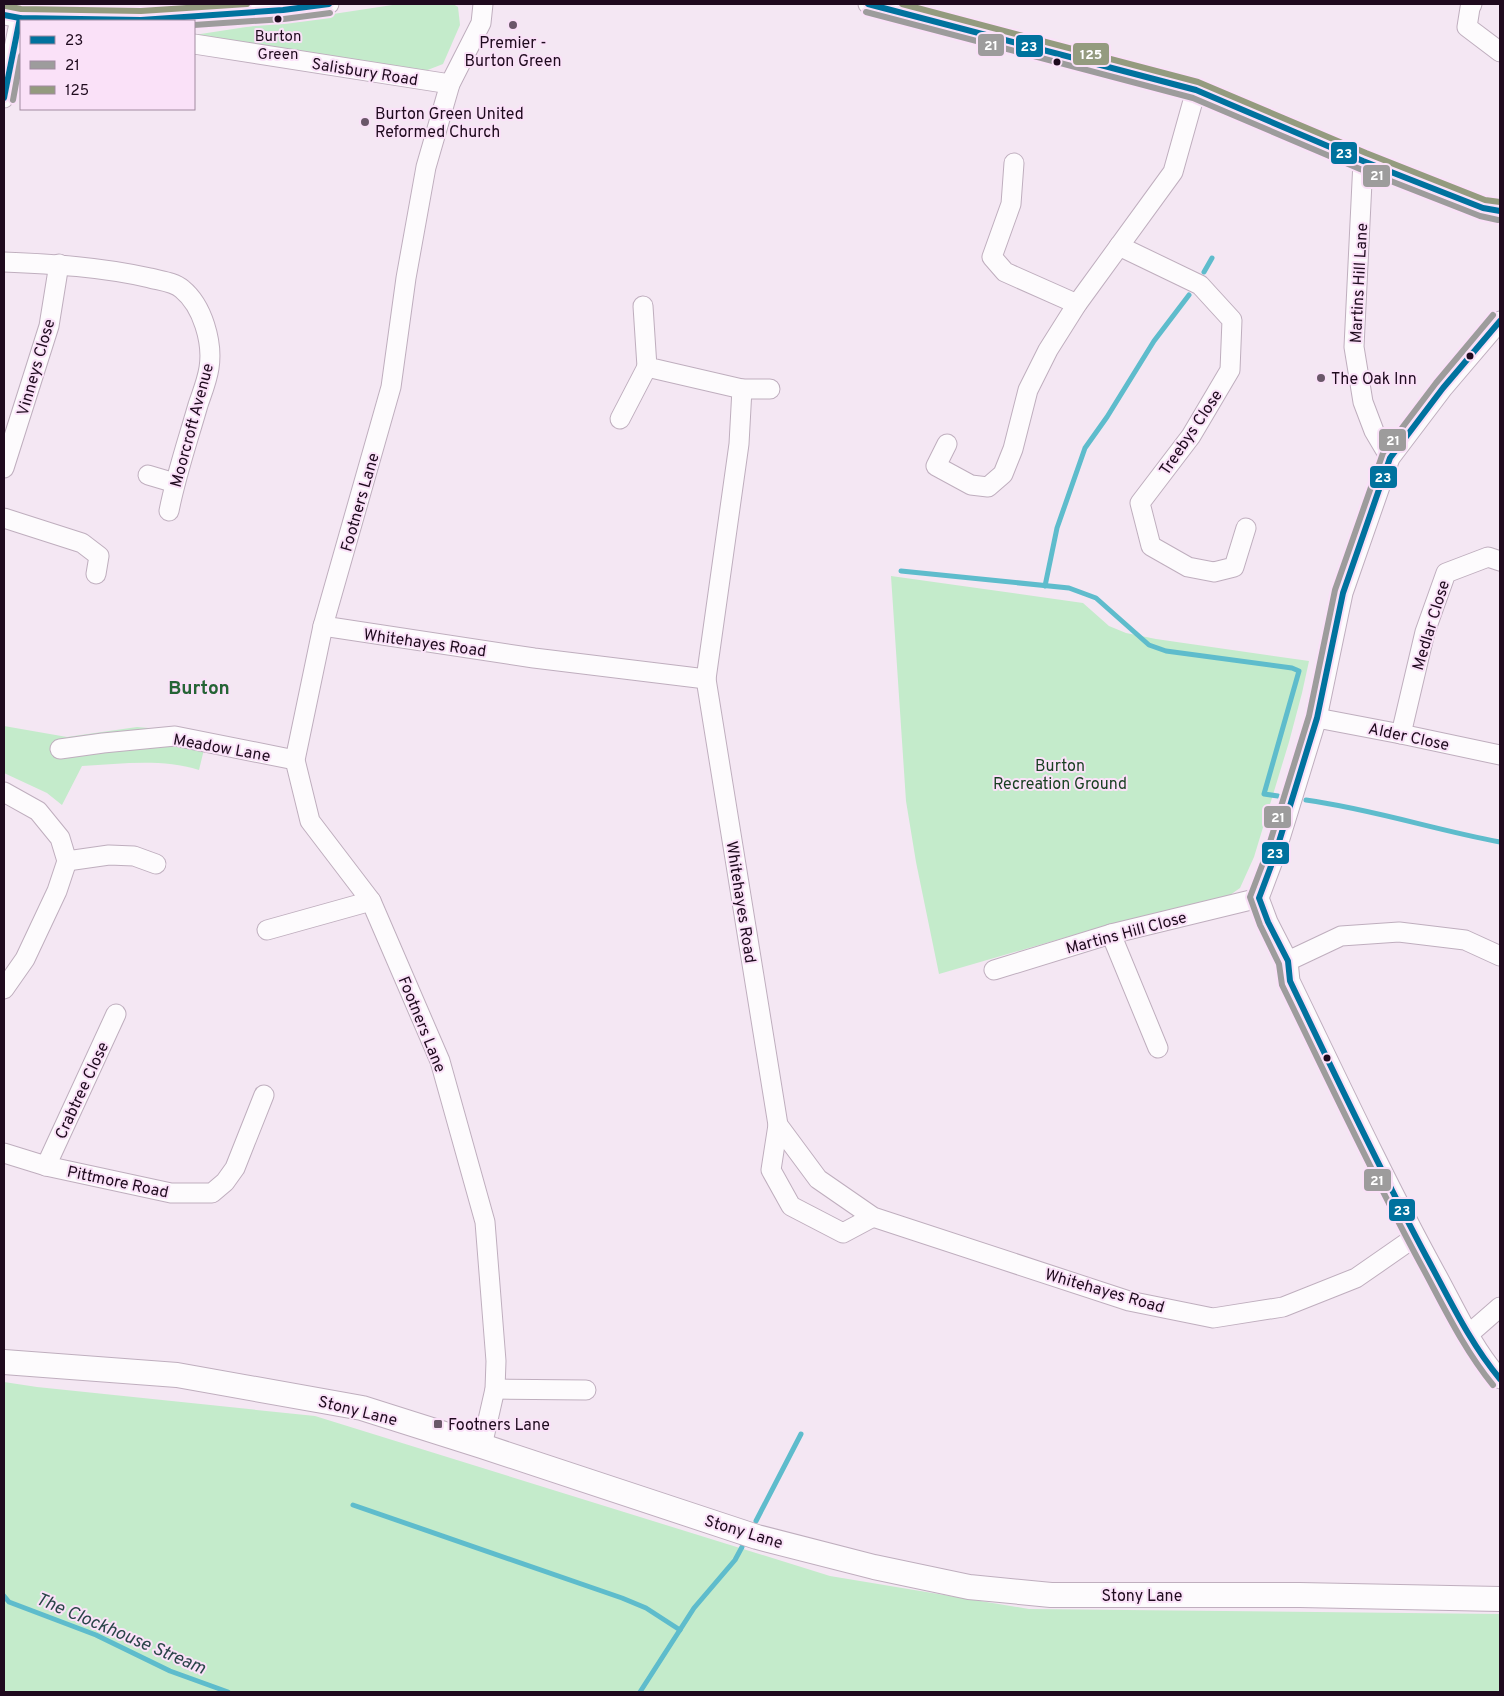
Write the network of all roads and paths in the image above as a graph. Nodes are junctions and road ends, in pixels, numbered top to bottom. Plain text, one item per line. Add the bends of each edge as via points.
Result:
1 (329, 4) edge
2 (483, 4) edge
3 (868, 4) edge
4 (1472, 4) edge
5 (12, 16) edge
6 (115, 20) edge
7 (154, 20) edge
8 (195, 44) edge
9 (1500, 52) edge
10 (450, 84) junction
11 (1196, 90) junction
12 (4, 98) edge
13 (1363, 160) junction
14 (1014, 163) dead end
15 (1500, 211) edge
16 (1119, 246) junction
17 (4, 262) edge
18 (59, 264) junction
19 (1077, 304) junction
20 (643, 306) dead end
21 (1500, 321) edge
22 (648, 367) junction
23 (742, 389) junction
24 (770, 390) dead end
25 (620, 419) dead end
26 (948, 444) dead end
27 (1390, 458) junction
28 (4, 468) edge
29 (148, 475) dead end
30 (175, 483) junction
31 (169, 511) dead end
32 (4, 518) edge
33 (1246, 528) dead end
34 (1500, 561) edge
35 (96, 574) dead end
36 (323, 626) junction
37 (706, 679) junction
38 (1316, 718) junction
39 (1401, 734) junction
40 (60, 749) dead end
41 (1500, 755) edge
42 (295, 760) junction
43 (4, 792) edge
44 (67, 861) junction
45 (156, 864) dead end
46 (1259, 898) junction
47 (371, 901) junction
48 (267, 930) dead end
49 (1111, 934) junction
50 (1500, 956) edge
51 (1288, 961) junction
52 (994, 970) dead end
53 (4, 989) edge
54 (116, 1014) dead end
55 (1158, 1048) dead end
56 (264, 1095) dead end
57 (778, 1125) junction
58 (4, 1153) edge
59 (46, 1166) junction
60 (873, 1217) junction
61 (1415, 1237) junction
62 (1500, 1307) edge
63 (1468, 1334) junction
64 (4, 1362) edge
65 (1500, 1379) edge
66 (496, 1390) junction
67 (586, 1390) dead end
68 (482, 1446) junction
69 (1500, 1599) edge

1 - 7 street
2 - 10 street via 481,24
3 - 11 street
4 - 9 street via 1467,27
5 - 6 street
5 - 12 street
8 - 10 street, Salisbury Road
10 - 36 street, Footners Lane via 426,167 391,387
11 - 13 street
11 - 16 street via 1173,172
13 - 15 street via 1483,208
13 - 27 street, Martins Hill Lane via 1354,347 1363,402 1374,431
14 - 19 street via 1011,204 992,257 1005,272
16 - 19 street
16 - 33 street, Treebys Close via 1200,285 1232,320 1230,370 1191,436 1140,503 1151,546 1188,567 1214,572 1234,567
17 - 18 street, Moorcroft Avenue
18 - 28 street, Vinneys Close via 49,326
18 - 30 street, Moorcroft Avenue via 122,272 171,283 182,288 200,314 210,340 209,368
19 - 26 street via 1028,390 1014,449 1003,474 988,488 972,484 936,466
20 - 22 street
21 - 27 street via 1442,388
22 - 23 street
22 - 25 street
23 - 24 street
23 - 37 street, Whitehayes Road via 739,444
27 - 38 street via 1343,593
29 - 30 street
30 - 31 street, Moorcroft Avenue
32 - 35 street via 82,543 99,556
34 - 39 street, Medlar Close via 1488,557 1446,573 1425,632
36 - 37 street, Whitehayes Road via 534,658
36 - 42 street, Footners Lane
37 - 57 street, Whitehayes Road
38 - 39 street, Alder Close
38 - 46 street
39 - 41 street, Alder Close
40 - 42 street, Meadow Lane via 175,736
42 - 47 street, Footners Lane via 310,821
43 - 44 street via 38,811 60,838
44 - 45 street via 109,855 134,856
44 - 53 street via 57,891 25,959
46 - 49 street, Martins Hill Close
46 - 51 street
47 - 48 street
47 - 66 street, Footners Lane via 440,1061 485,1222
49 - 52 street, Martins Hill Close
49 - 55 street
50 - 51 street via 1465,940 1399,932 1341,936
51 - 61 street via 1290,981
54 - 59 street, Crabtree Close
56 - 59 street, Pittmore Road via 235,1168 212,1193 171,1194
57 - 60 street, Whitehayes Road via 818,1179
57 - 60 street, Whitehayes Road via 771,1170 791,1206 843,1233
58 - 59 street, Pittmore Road
60 - 61 street, Whitehayes Road via 1129,1301 1213,1318 1283,1307 1356,1278
61 - 63 street
62 - 63 street
63 - 65 street
64 - 68 main road, Stony Lane via 178,1375 362,1408
66 - 67 street
66 - 68 street, Footners Lane
68 - 69 main road, Stony Lane via 757,1536 874,1567 969,1586 1051,1595

